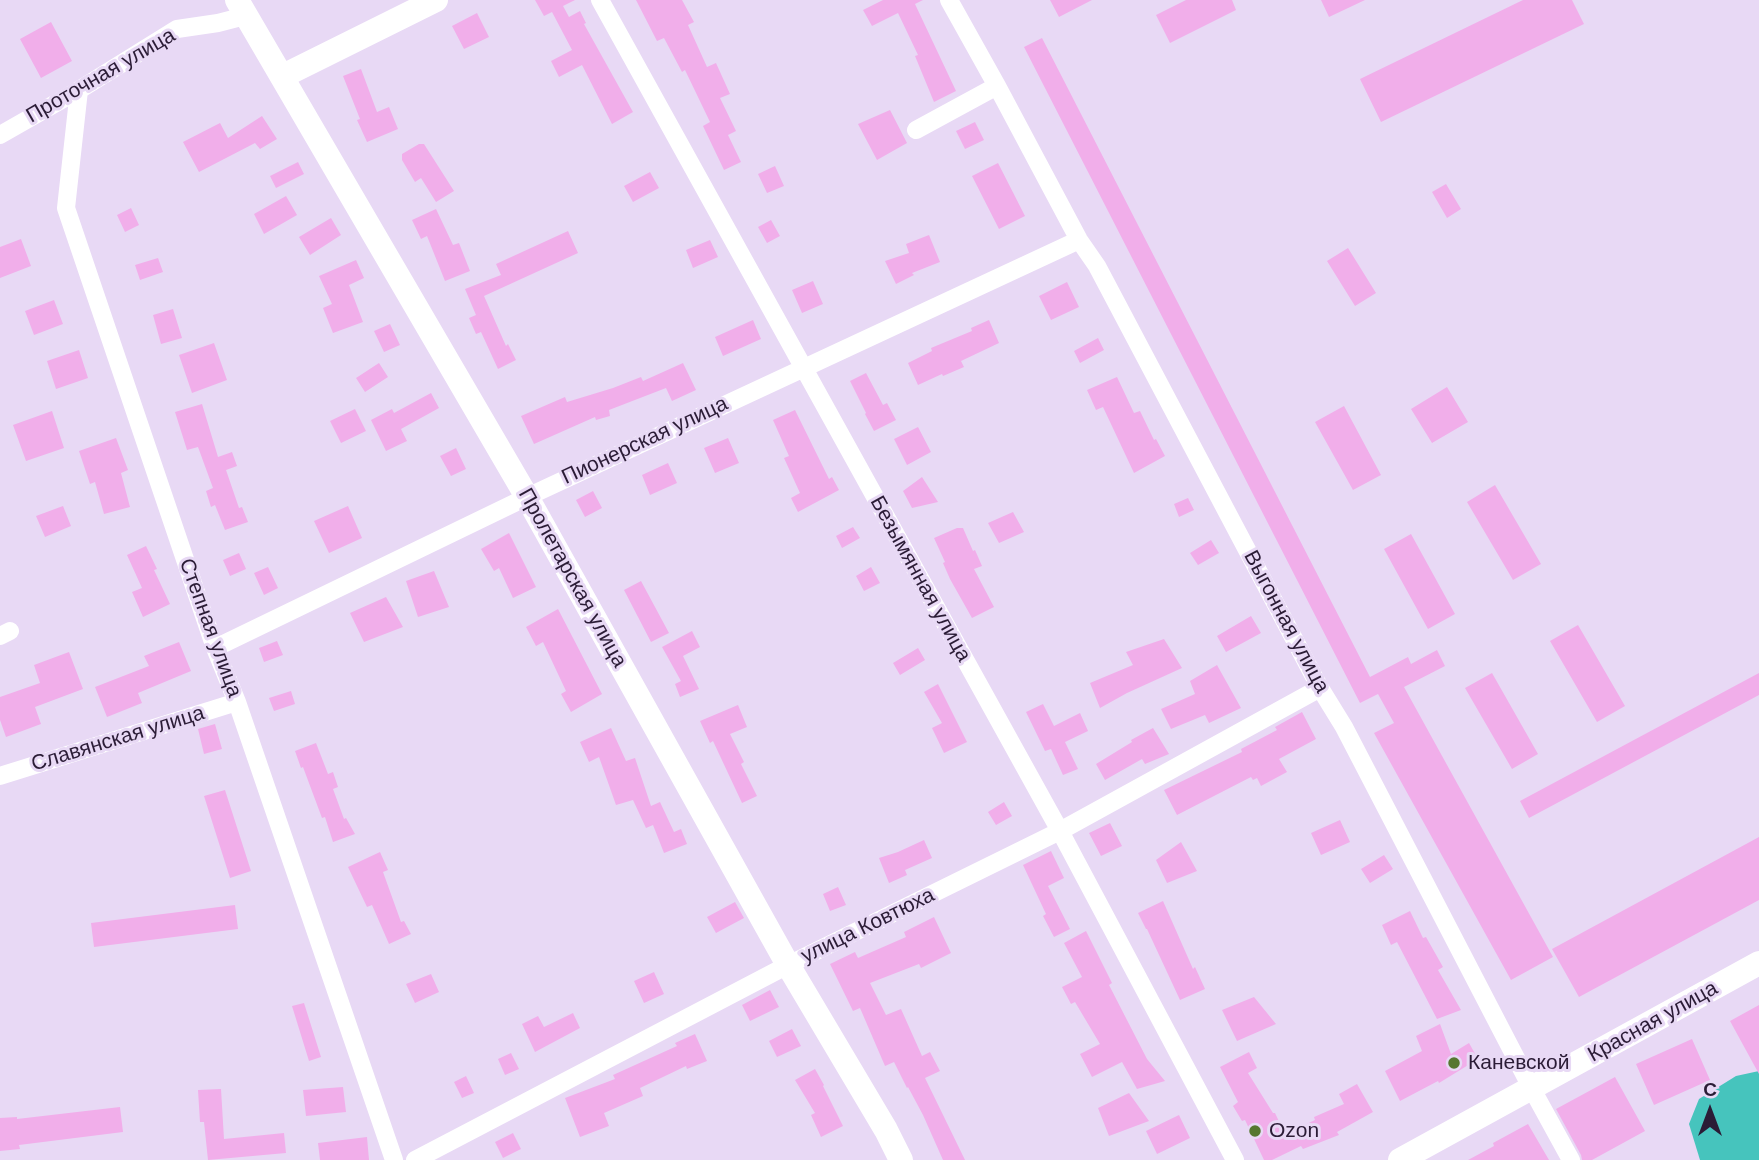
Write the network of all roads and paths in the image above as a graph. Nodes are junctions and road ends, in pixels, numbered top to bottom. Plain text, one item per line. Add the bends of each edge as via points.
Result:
1 (436, 0) edge
2 (600, 0) edge
3 (949, 0) edge
4 (241, 8) edge
5 (283, 76) junction
6 (998, 86) junction
7 (79, 90) junction
8 (915, 130) dead end
9 (0, 135) edge
10 (1079, 240) junction
11 (803, 367) junction
12 (527, 496) junction
13 (215, 648) junction
14 (1320, 688) junction
15 (237, 702) junction
16 (0, 776) edge
17 (1060, 831) junction
18 (1759, 963) edge
19 (788, 965) junction
20 (1532, 1089) junction
21 (394, 1160) edge
22 (415, 1160) edge
23 (901, 1160) edge
24 (1235, 1160) edge
25 (1400, 1160) edge
26 (1571, 1160) edge

1 - 5 street
2 - 11 street, Безымянная улица
3 - 6 street, Выгонная улица
4 - 5 street, Пролетарская улица
4 - 7 street, Проточная улица via 218,23 177,29
5 - 12 street, Пролетарская улица
6 - 8 street
6 - 10 street, Выгонная улица
7 - 9 street, Проточная улица
7 - 13 street, Степная улица via 66,208
10 - 11 street, Пионерская улица
10 - 14 street, Выгонная улица via 1097,265
11 - 12 street, Пионерская улица
11 - 17 street, Безымянная улица
12 - 13 street, Пионерская улица
12 - 19 street, Пролетарская улица
13 - 15 street, Степная улица
14 - 17 street, улица Ковтюха
14 - 20 street, Выгонная улица
15 - 16 street, Славянская улица
15 - 21 street, Степная улица
17 - 19 street, улица Ковтюха
17 - 24 street, Безымянная улица
18 - 20 street, Красная улица
19 - 22 street, улица Ковтюха
19 - 23 street, Пролетарская улица
20 - 25 street, Красная улица
20 - 26 street, Выгонная улица

